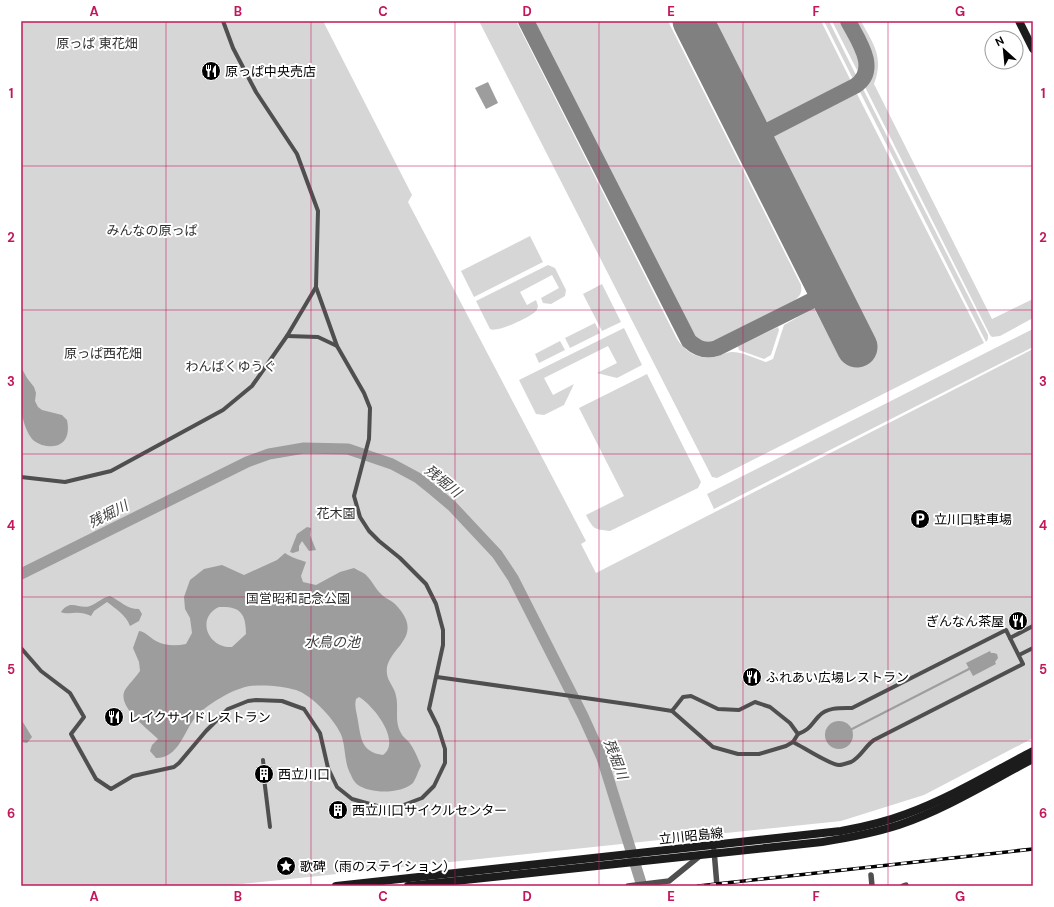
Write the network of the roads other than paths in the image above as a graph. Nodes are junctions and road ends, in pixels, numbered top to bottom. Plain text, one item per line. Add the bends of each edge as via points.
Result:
1 (223, 21) edge
2 (1019, 21) edge
3 (1033, 49) edge
4 (316, 287) junction
5 (287, 336) junction
6 (337, 346) junction
7 (21, 477) edge
8 (1033, 626) edge
9 (1010, 638) junction
10 (21, 648) edge
11 (1033, 648) edge
12 (1019, 655) junction
13 (436, 677) junction
14 (672, 711) junction
15 (798, 734) junction
16 (793, 742) junction
17 (1033, 751) edge
18 (1033, 759) edge
19 (263, 760) dead end
20 (264, 771) dead end
21 (264, 778) dead end
22 (270, 827) dead end
23 (714, 849) junction
24 (702, 854) junction
25 (648, 856) junction
26 (618, 860) junction
27 (871, 876) dead end
28 (336, 886) edge
29 (408, 886) edge
30 (630, 886) edge
31 (717, 886) edge
32 (872, 886) edge

1 - 4 street via 233,48 256,92 297,154 318,211
2 - 3 main road
4 - 5 street
4 - 6 street
5 - 6 street via 318,337
5 - 7 street via 252,386 223,410 111,471 65,482
6 - 13 street via 370,408 369,439 354,496 360,517 369,531 426,584 436,604 443,630
8 - 9 street
9 - 12 street
9 - 15 street via 1006,630 852,708 829,710 820,714 806,731
10 - 13 street via 41,671 70,693 84,718 71,734 96,779 111,789 132,776 174,767 228,709 248,701 282,701 304,709 320,733 328,768 337,786 344,793 352,799 377,806 401,806 422,798 434,786 445,763 445,748 429,709
11 - 12 street
12 - 16 street via 1023,664 874,740 851,762 838,765
13 - 14 street
14 - 15 street via 683,697 691,696 718,709 739,710 755,702 770,707 790,723
14 - 16 street via 713,747 738,754 759,754
15 - 16 street
17 - 23 main road, 立川昭島線 via 931,804 893,818 841,831
18 - 23 main road, 立川昭島線 via 938,809 888,828 848,838
19 - 20 street
21 - 22 street
23 - 24 main road, 立川昭島線
23 - 25 main road, 立川昭島線
23 - 31 street
24 - 25 main road, 立川昭島線
24 - 30 street via 669,880
25 - 26 main road, 立川昭島線
26 - 28 main road, 立川昭島線
26 - 29 main road, 立川昭島線
27 - 32 street

